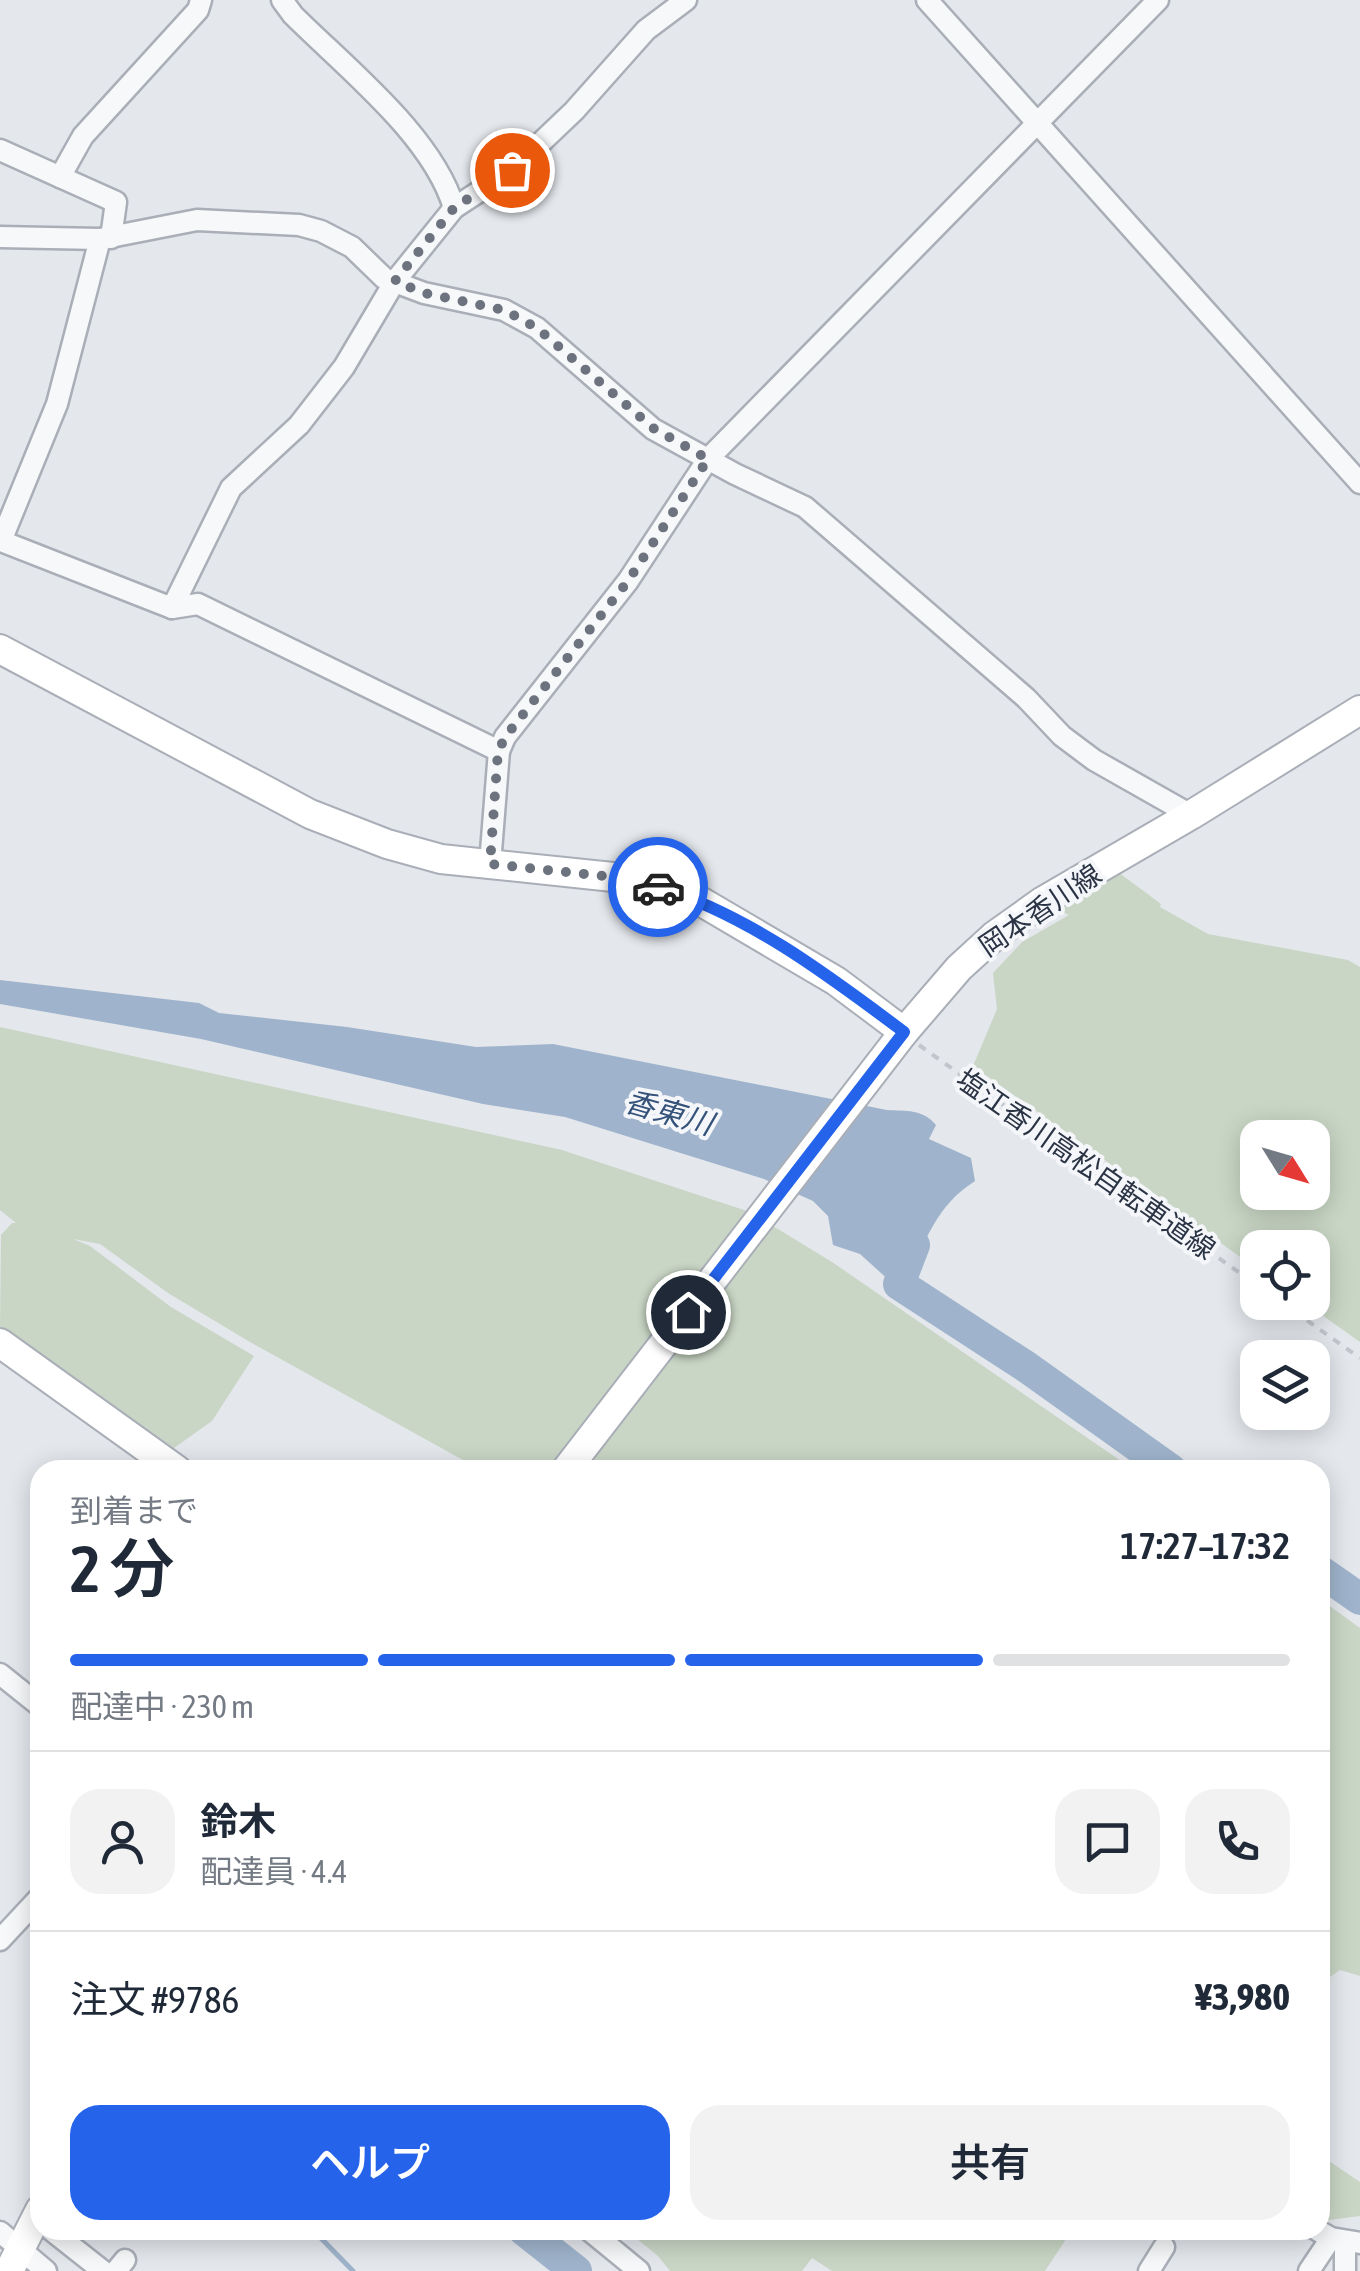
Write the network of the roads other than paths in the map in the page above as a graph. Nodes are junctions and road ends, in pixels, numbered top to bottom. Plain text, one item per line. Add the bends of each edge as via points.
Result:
1 (200, 0) edge
2 (282, 0) edge
3 (686, 0) edge
4 (927, 0) edge
5 (1158, 0) edge
6 (1038, 123) junction
7 (0, 150) edge
8 (60, 177) junction
9 (454, 208) junction
10 (0, 237) edge
11 (106, 239) junction
12 (395, 281) junction
13 (708, 459) junction
14 (1360, 483) edge
15 (172, 608) junction
16 (0, 649) edge
17 (1360, 710) edge
18 (498, 751) junction
19 (1191, 815) junction
20 (490, 864) junction
21 (910, 1037) junction
22 (0, 1343) edge
23 (163, 1460) edge
24 (574, 1460) edge
25 (0, 1674) edge
26 (30, 1698) edge
27 (30, 1908) edge
28 (1, 1938) edge
29 (30, 2232) edge
30 (1338, 2238) edge
31 (66, 2240) edge
32 (602, 2240) edge
33 (1164, 2247) dead end
34 (10, 2251) edge
35 (46, 2271) edge
36 (103, 2271) edge
37 (639, 2271) edge
38 (1149, 2271) edge
39 (1309, 2271) edge
40 (1345, 2271) edge

1 - 8 street via 198,10 82,136
2 - 9 street via 424,146
3 - 9 street via 646,30 512,170
4 - 6 street
5 - 6 street
6 - 13 street
6 - 14 street
7 - 8 street
8 - 11 street via 116,202
9 - 12 street
10 - 11 street
11 - 12 street via 197,220 299,225 352,248
11 - 15 street via 57,404 1,541
12 - 13 street via 504,310 537,328 653,428
12 - 15 street via 310,410 231,488
13 - 18 street via 628,581
13 - 19 street via 806,506 1062,736
15 - 18 street via 198,604
16 - 20 main road via 310,814 386,844
17 - 19 main road, 岡本香川線
18 - 20 street
19 - 21 main road, 岡本香川線 via 994,936 938,990
20 - 21 main road via 632,879 695,898 836,982
21 - 24 main road, 岡本香川線 via 883,1060
22 - 23 main road
25 - 26 street
27 - 28 street
29 - 34 main road
30 - 39 street
30 - 40 street
31 - 36 street
32 - 37 street
33 - 38 street
34 - 35 street

